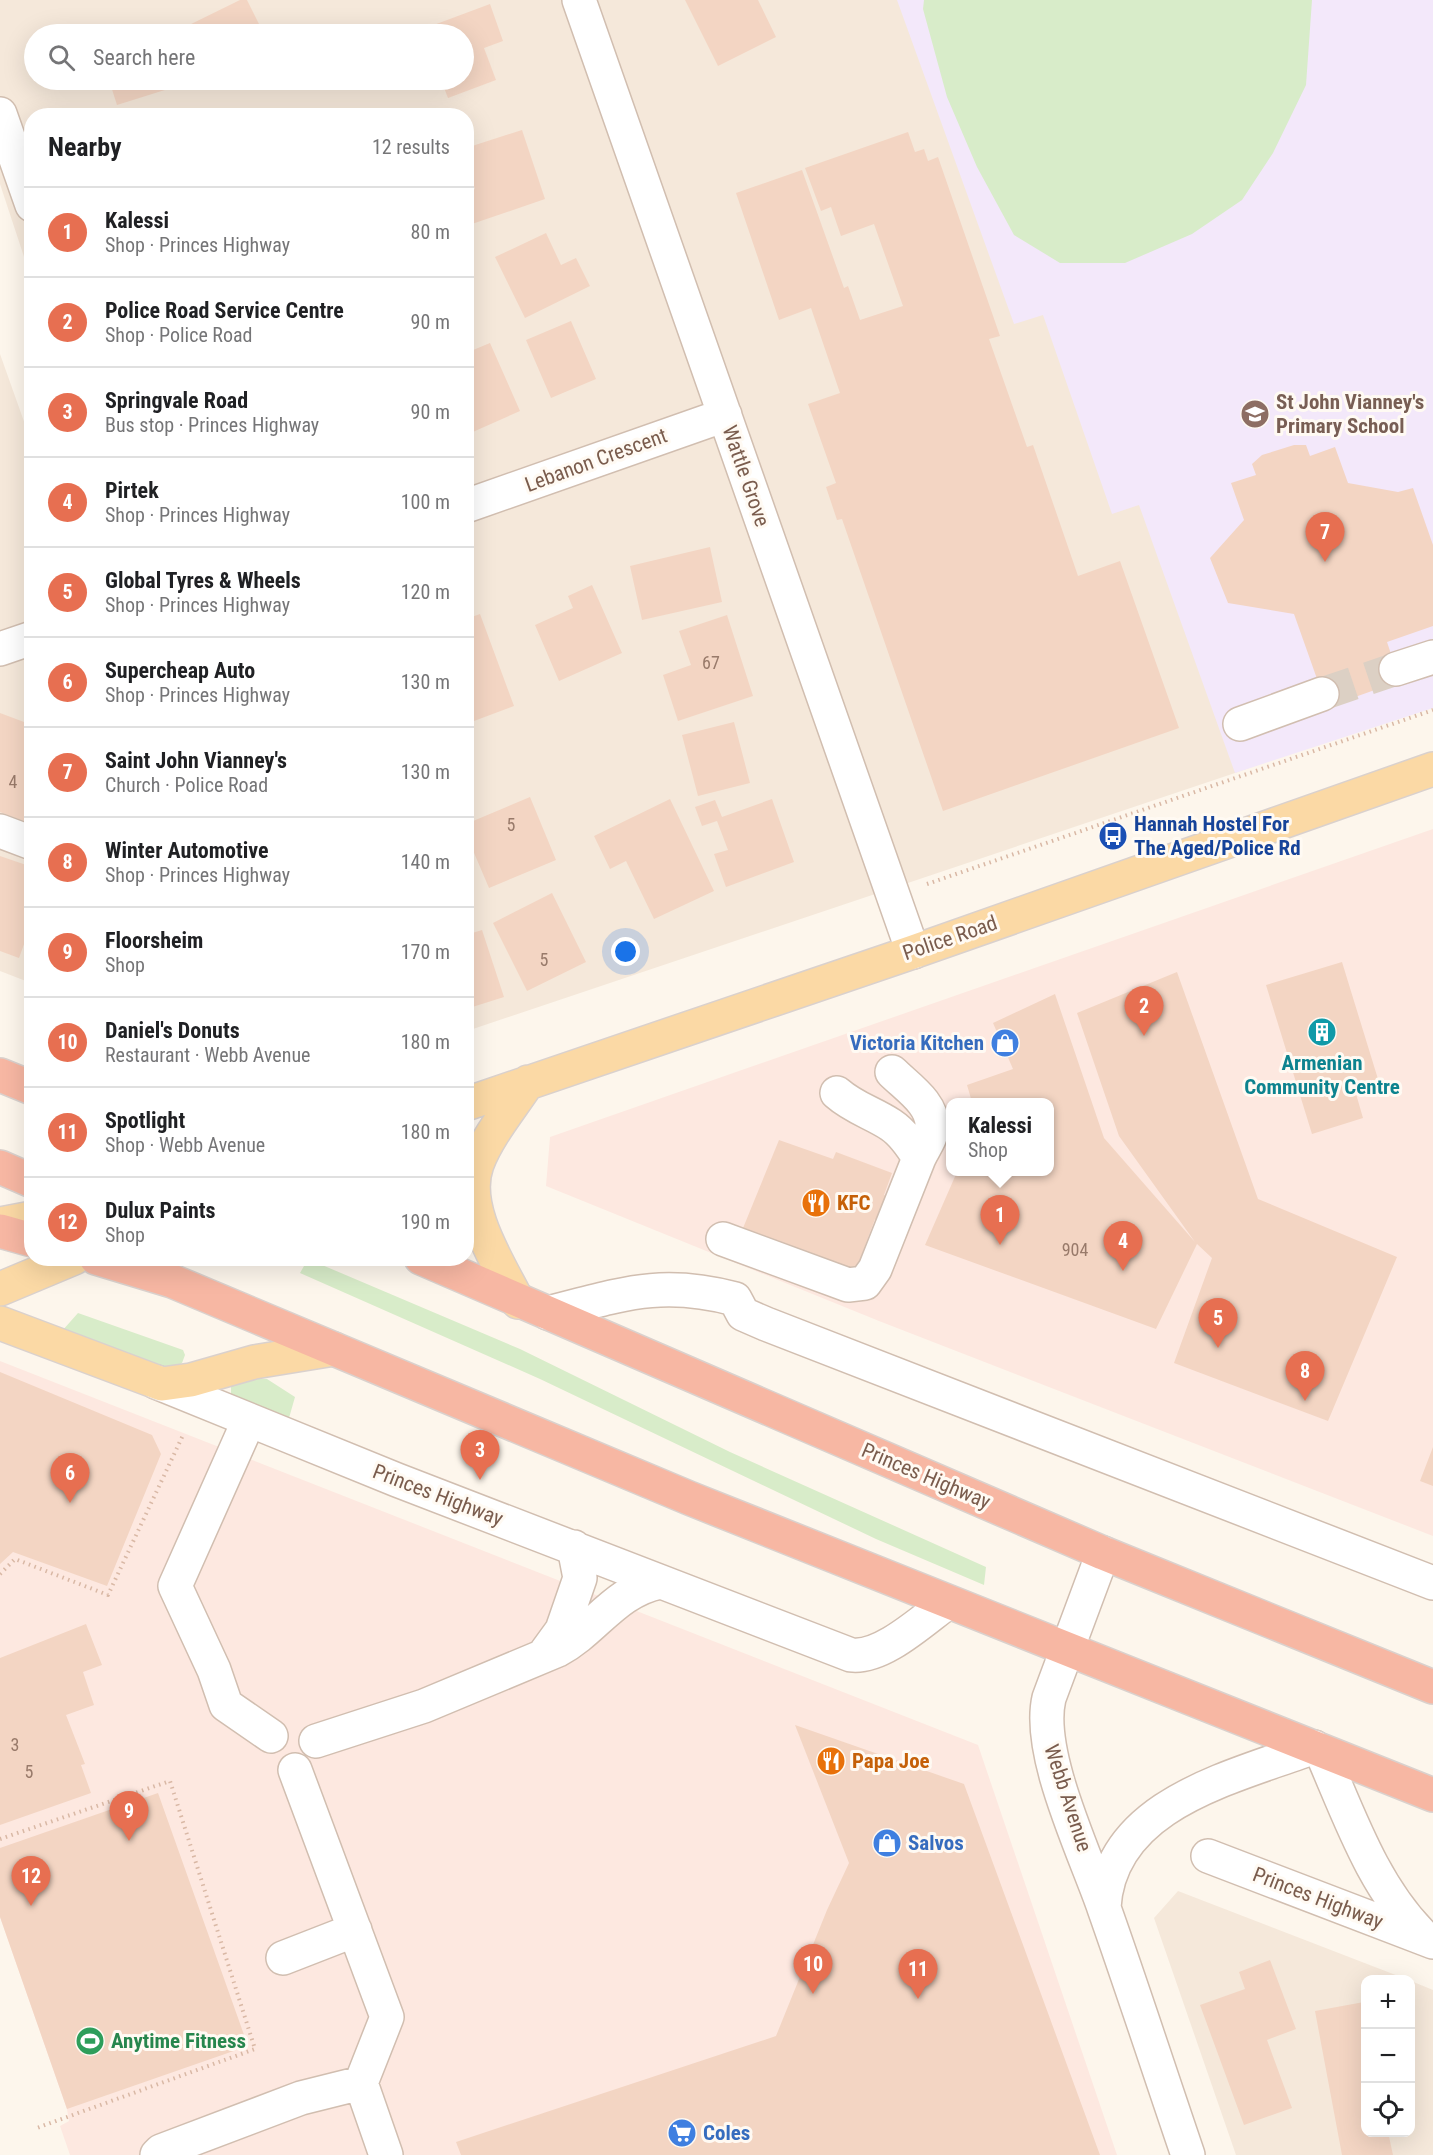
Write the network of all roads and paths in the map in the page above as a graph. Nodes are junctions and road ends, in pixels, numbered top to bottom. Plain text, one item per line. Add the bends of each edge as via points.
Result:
1 (579, 0) edge
2 (0, 114) edge
3 (24, 182) edge
4 (725, 415) junction
5 (474, 503) edge
6 (24, 640) edge
7 (0, 648) edge
8 (1433, 657) edge
9 (1396, 669) tunnel mouth
10 (1322, 694) tunnel mouth
11 (1433, 710) edge
12 (1240, 724) dead end
13 (1433, 769) edge
14 (0, 831) edge
15 (24, 840) edge
16 (892, 896) junction
17 (913, 952) junction
18 (892, 1072) dead end
19 (0, 1075) edge
20 (528, 1082) junction
21 (24, 1085) edge
22 (837, 1093) dead end
23 (474, 1101) edge
24 (919, 1158) junction
25 (0, 1167) edge
26 (24, 1178) edge
27 (24, 1220) edge
28 (0, 1224) edge
29 (0, 1231) edge
30 (24, 1238) edge
31 (723, 1239) dead end
32 (55, 1266) edge
33 (122, 1266) edge
34 (156, 1266) edge
35 (439, 1266) edge
36 (172, 1281) junction
37 (0, 1289) edge
38 (533, 1307) junction
39 (0, 1323) edge
40 (334, 1349) junction
41 (156, 1382) junction
42 (249, 1420) junction
43 (186, 1431) dead end
44 (574, 1547) junction
45 (1103, 1553) junction
46 (0, 1574) edge
47 (660, 1582) junction
48 (1433, 1583) edge
49 (948, 1602) junction
50 (1066, 1651) junction
51 (530, 1663) junction
52 (1433, 1687) edge
53 (272, 1736) junction
54 (316, 1741) junction
55 (1318, 1749) junction
56 (295, 1770) junction
57 (1433, 1795) edge
58 (0, 1839) edge
59 (1208, 1856) dead end
60 (1104, 1907) junction
61 (355, 1930) junction
62 (1430, 1941) edge
63 (282, 1958) dead end
64 (361, 2083) junction
65 (34, 2129) dead end
66 (157, 2155) edge
67 (386, 2155) edge
68 (1188, 2155) edge

1 - 4 street, Wattle Grove
2 - 3 street
4 - 5 street, Lebanon Crescent
4 - 16 street, Wattle Grove
6 - 7 street
8 - 9 street
10 - 12 street
11 - 16 path
13 - 17 main road, Police Road
14 - 15 street
16 - 17 street, Wattle Grove
17 - 20 main road, Police Road
18 - 24 street via 930,1114 933,1129
19 - 21 highway
20 - 23 main road, Police Road
20 - 38 main road via 484,1149 474,1179 480,1224
22 - 24 street via 858,1109 890,1124
24 - 31 street via 876,1269 865,1283 848,1285
25 - 26 highway
27 - 28 main road
29 - 30 highway
32 - 37 main road
33 - 36 highway
34 - 36 highway
35 - 38 highway, Princes Highway
36 - 40 highway
38 - 45 highway, Princes Highway
38 - 48 street via 657,1288 735,1299 742,1314 766,1324
39 - 41 main road
40 - 41 main road via 254,1362 180,1383
40 - 49 highway via 517,1428
41 - 42 street, Princes Highway
42 - 44 street, Princes Highway
42 - 53 street via 175,1586 226,1705
43 - 46 path via 108,1595 15,1559
44 - 47 street, Princes Highway
44 - 51 street via 580,1578 566,1622 550,1649
45 - 50 street, Webb Avenue
45 - 52 highway, Princes Highway
47 - 49 street, Princes Highway via 859,1656 881,1649
47 - 51 street via 623,1597 570,1644
49 - 50 highway
50 - 55 highway
50 - 60 street, Webb Avenue via 1047,1706 1048,1740
51 - 54 street via 424,1706
53 - 54 street via 281,1726 296,1723 309,1729
53 - 56 street via 271,1756 279,1765
54 - 56 street via 313,1758
55 - 57 highway
55 - 60 street, Webb Avenue via 1201,1789 1155,1814 1122,1853 1107,1886
55 - 62 street, Princes Highway via 1383,1884 1398,1908
56 - 61 street
58 - 65 path via 170,1781 255,2049
59 - 62 street, Princes Highway
60 - 68 street, Webb Avenue
61 - 63 street
61 - 64 street via 387,2017
64 - 66 street via 301,2098
64 - 67 street

